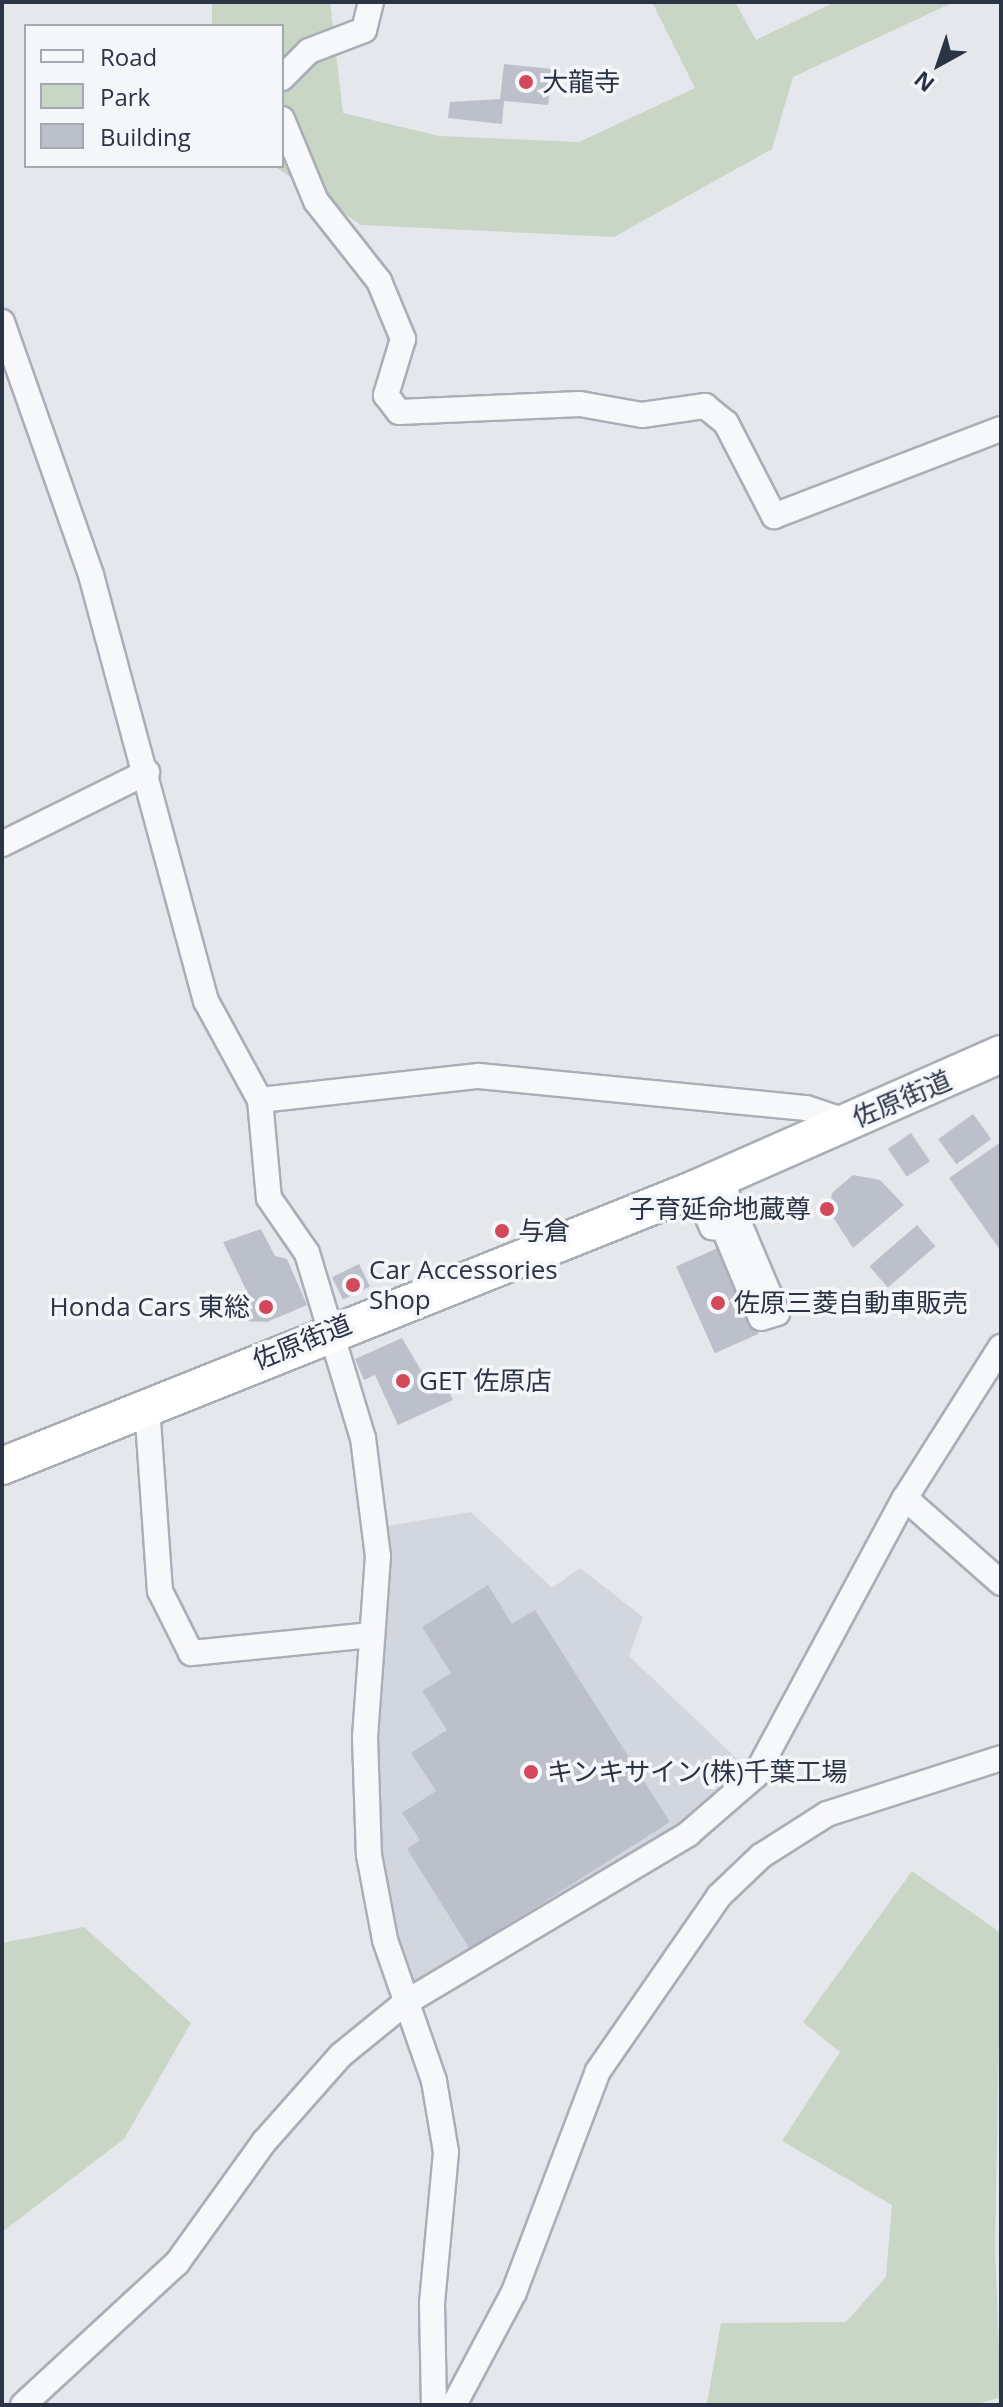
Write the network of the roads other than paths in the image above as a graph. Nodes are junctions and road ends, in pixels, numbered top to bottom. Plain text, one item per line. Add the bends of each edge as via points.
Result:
1 (371, 2) edge
2 (284, 76) edge
3 (284, 124) edge
4 (2, 322) edge
5 (1001, 429) edge
6 (147, 772) junction
7 (2, 844) edge
8 (1001, 1054) edge
9 (260, 1100) junction
10 (848, 1122) junction
11 (707, 1184) junction
12 (326, 1330) junction
13 (1001, 1347) edge
14 (147, 1406) junction
15 (2, 1466) edge
16 (905, 1498) junction
17 (1001, 1583) edge
18 (372, 1635) junction
19 (1001, 1758) edge
20 (405, 2003) junction
21 (23, 2405) edge
22 (434, 2405) edge
23 (454, 2405) edge

1 - 2 street via 364,30 309,51
3 - 5 street via 316,201 379,281 403,339 386,395 399,412 580,404 642,415 705,406 726,423 774,516
4 - 6 street via 91,575
6 - 7 street
6 - 9 street via 206,1001
8 - 10 highway, 佐原街道
9 - 10 street via 479,1076 806,1108
9 - 12 street via 269,1198 307,1253
10 - 11 highway, 佐原街道
11 - 11 street via 777,1313 761,1318 724,1229 712,1227
11 - 12 highway, 佐原街道
12 - 14 highway, 佐原街道
12 - 18 street via 363,1438 378,1556
13 - 16 street
14 - 15 highway, 佐原街道
14 - 18 street via 160,1591 191,1653
16 - 17 street
16 - 20 street via 755,1776 688,1834
18 - 20 street via 365,1766 369,1855
19 - 23 street via 827,1814 761,1856 719,1896 598,2071 514,2292
20 - 21 street via 316,2080 177,2263
20 - 22 street via 434,2081 446,2152 430,2338

